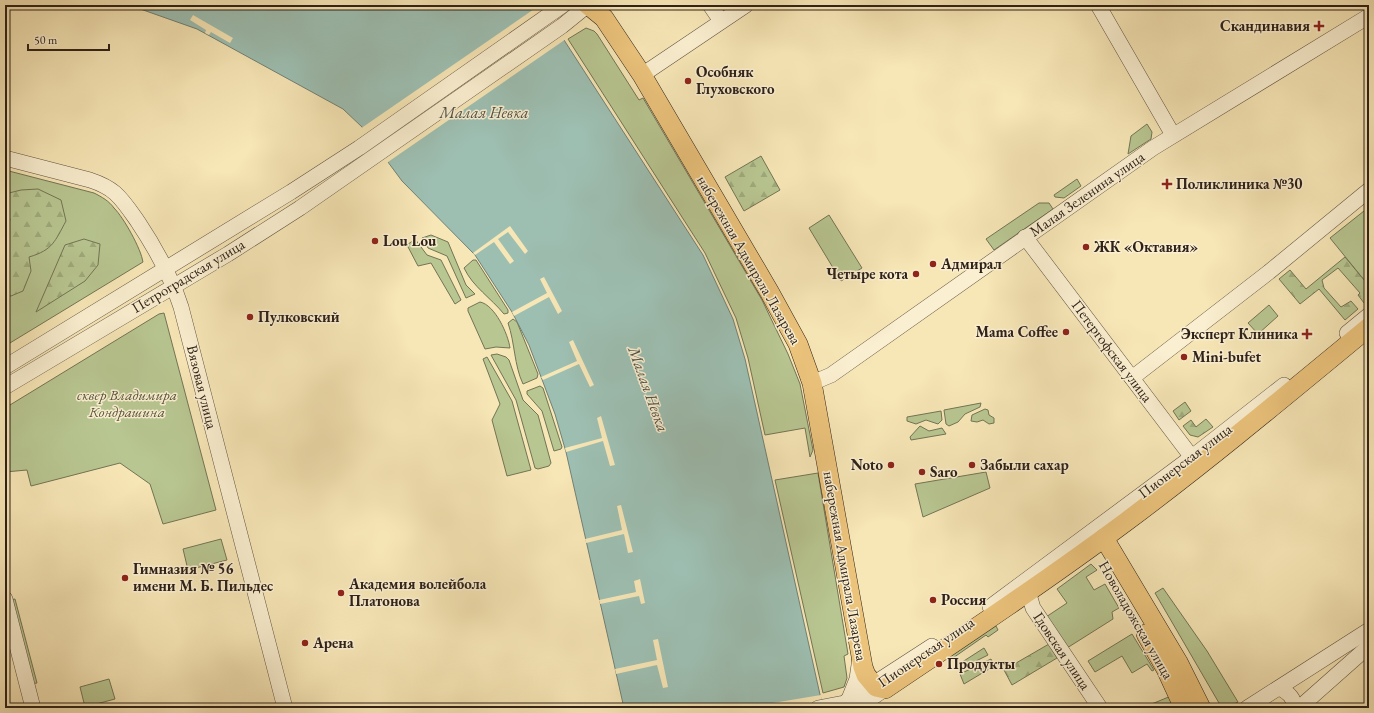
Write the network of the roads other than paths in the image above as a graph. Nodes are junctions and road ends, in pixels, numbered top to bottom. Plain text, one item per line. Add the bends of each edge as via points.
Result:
1 (575, 5) edge
2 (588, 5) edge
3 (710, 5) edge
4 (746, 5) edge
5 (1098, 5) edge
6 (557, 8) edge
7 (602, 12) edge
8 (1369, 16) edge
9 (721, 21) junction
10 (564, 25) junction
11 (642, 75) junction
12 (1173, 136) junction
13 (5, 158) edge
14 (1369, 190) edge
15 (1025, 237) junction
16 (166, 269) junction
17 (174, 286) junction
18 (1369, 315) edge
19 (1369, 327) edge
20 (5, 367) edge
21 (1132, 378) junction
22 (812, 383) junction
23 (5, 387) edge
24 (1195, 462) junction
25 (1096, 538) junction
26 (1028, 592) junction
27 (5, 599) edge
28 (1369, 630) edge
29 (1369, 646) edge
30 (860, 656) junction
31 (879, 686) junction
32 (1279, 688) junction
33 (853, 704) edge
34 (33, 708) edge
35 (285, 708) edge
36 (820, 708) edge
37 (1100, 708) edge
38 (1184, 708) edge
39 (1201, 708) edge
40 (1247, 708) edge
41 (1295, 708) edge
42 (1299, 708) edge

1 - 10 street
2 - 7 main road, набережная Адмирала Лазарева
2 - 10 street, Петроградская улица
3 - 9 street
4 - 9 street
5 - 12 street
6 - 16 street, Петроградская улица via 359,148
7 - 11 main road, набережная Адмирала Лазарева
8 - 12 street, Малая Зеленина улица
9 - 11 street
10 - 17 street, Петроградская улица via 369,162
11 - 22 main road, набережная Адмирала Лазарева via 770,293 798,344
12 - 15 street, Малая Зеленина улица
13 - 16 street, Вязовая улица via 90,180 114,192 126,204
14 - 21 street
15 - 21 street, Петергофская улица
15 - 22 street, Малая Зеленина улица via 831,375
16 - 17 street, Вязовая улица
16 - 20 street, Петроградская улица
17 - 23 street, Петроградская улица
17 - 35 street, Вязовая улица
18 - 24 street, Пионерская улица
19 - 24 main road, Пионерская улица
21 - 24 street, Петергофская улица
22 - 30 main road, набережная Адмирала Лазарева
24 - 25 main road, Пионерская улица
25 - 26 main road, Пионерская улица
25 - 31 street, Пионерская улица
25 - 38 main road, Новоладожская улица
25 - 39 main road, Новоладожская улица via 1178,662
26 - 31 main road, Пионерская улица via 972,631
26 - 37 street, Гдовская улица via 1033,608
27 - 34 street
28 - 32 street
29 - 42 street
30 - 31 main road, набережная Адмирала Лазарева via 864,671
30 - 33 street
31 - 33 street
32 - 40 street
32 - 41 street via 1292,697
33 - 36 street via 844,703

